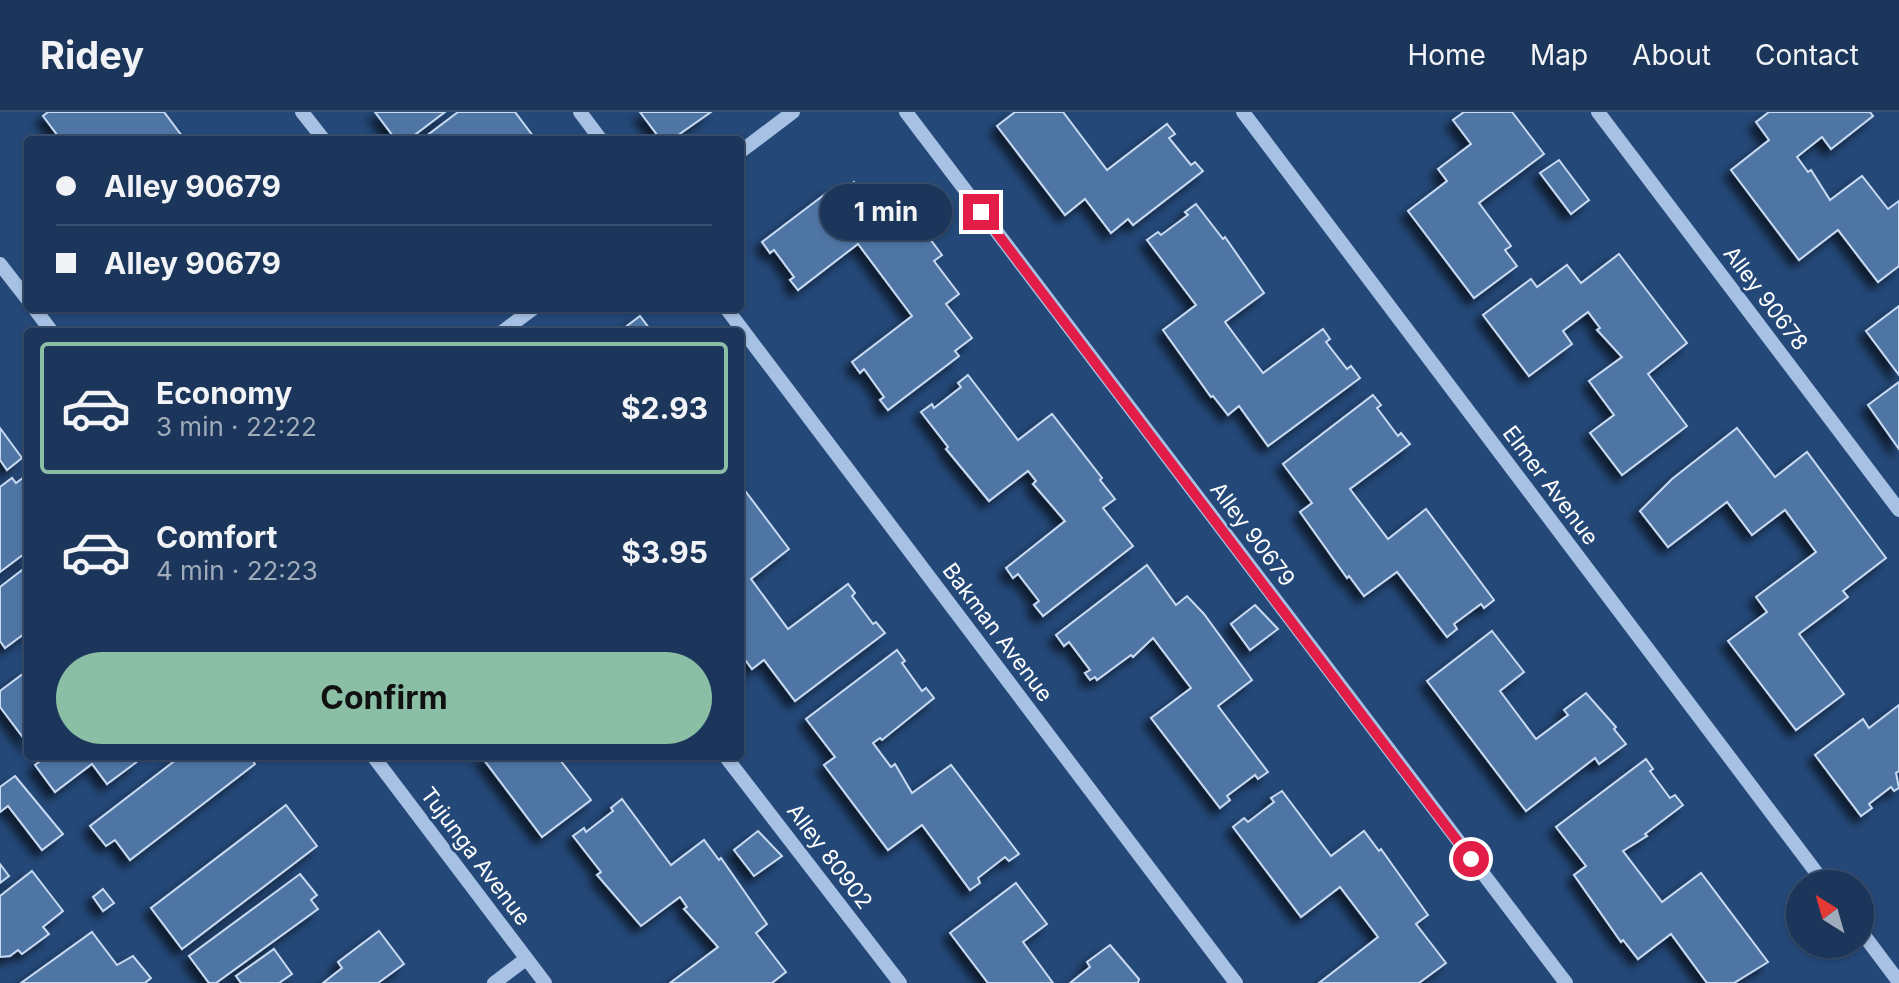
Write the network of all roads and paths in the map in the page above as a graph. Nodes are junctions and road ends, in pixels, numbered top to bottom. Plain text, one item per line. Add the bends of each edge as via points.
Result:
1 (302, 112) edge
2 (580, 112) edge
3 (793, 112) edge
4 (906, 112) edge
5 (1243, 112) edge
6 (1598, 112) edge
7 (321, 136) edge
8 (598, 136) edge
9 (744, 149) edge
10 (0, 264) edge
11 (24, 295) edge
12 (529, 312) edge
13 (729, 312) edge
14 (507, 328) edge
15 (741, 328) edge
16 (744, 332) edge
17 (1899, 510) edge
18 (376, 760) edge
19 (728, 760) edge
20 (1814, 870) edge
21 (1874, 948) edge
22 (526, 959) junction
23 (1899, 981) edge
24 (494, 983) edge
25 (545, 983) edge
26 (900, 983) edge
27 (1236, 983) edge
28 (1566, 983) edge

1 - 7 street
2 - 8 street
3 - 9 street
4 - 28 street, Alley 90679
5 - 20 street, Elmer Avenue
6 - 17 street, Alley 90678
10 - 11 street
12 - 14 street
13 - 15 street, Bakman Avenue
16 - 27 street, Bakman Avenue
18 - 22 street, Tujunga Avenue
19 - 26 street, Alley 80902
21 - 23 street
22 - 24 street
22 - 25 street, Tujunga Avenue

